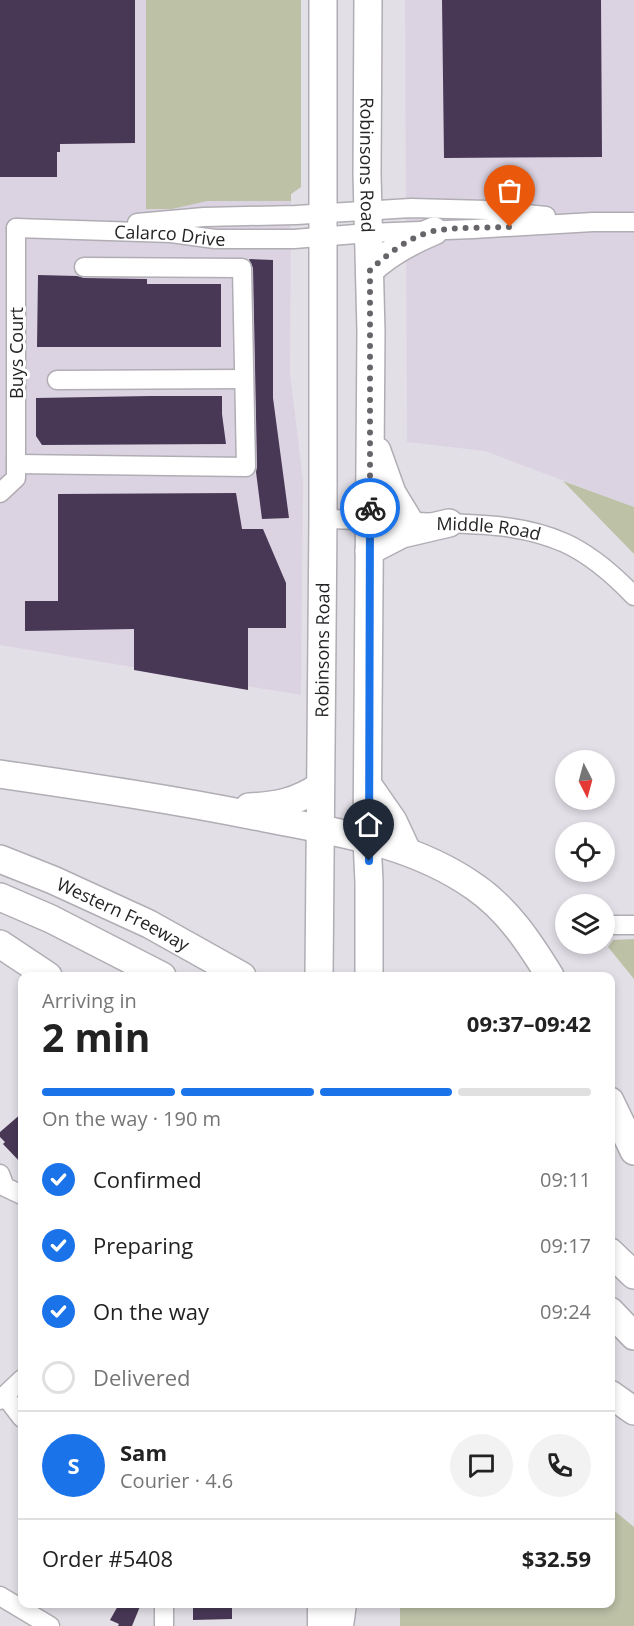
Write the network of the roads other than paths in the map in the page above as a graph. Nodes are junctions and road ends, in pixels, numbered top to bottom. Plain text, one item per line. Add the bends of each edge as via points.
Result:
1 (323, 0) edge
2 (368, 0) edge
3 (368, 221) junction
4 (594, 222) junction
5 (634, 222) edge
6 (324, 225) junction
7 (8, 228) edge
8 (434, 231) junction
9 (84, 267) dead end
10 (370, 270) junction
11 (244, 379) junction
12 (57, 380) dead end
13 (370, 424) junction
14 (16, 471) junction
15 (0, 493) edge
16 (323, 519) junction
17 (370, 520) junction
18 (409, 521) junction
19 (449, 523) junction
20 (369, 551) junction
21 (634, 596) edge
22 (0, 774) edge
23 (369, 785) junction
24 (320, 786) junction
25 (206, 806) junction
26 (320, 829) junction
27 (368, 840) junction
28 (407, 851) junction
29 (0, 859) edge
30 (0, 897) edge
31 (615, 925) edge
32 (634, 925) edge
33 (0, 944) edge
34 (42, 972) edge
35 (154, 972) edge
36 (235, 972) edge
37 (320, 972) edge
38 (369, 972) edge
39 (547, 972) edge
40 (615, 1111) edge
41 (634, 1151) edge
42 (1, 1189) edge
43 (18, 1194) edge
44 (18, 1200) edge
45 (615, 1257) edge
46 (634, 1275) edge
47 (615, 1316) edge
48 (634, 1336) edge
49 (18, 1383) edge
50 (3, 1398) edge
51 (615, 1398) edge
52 (634, 1411) edge
53 (18, 1414) edge
54 (0, 1596) edge
55 (18, 1607) edge
56 (20, 1608) edge
57 (164, 1608) edge
58 (320, 1608) edge
59 (343, 1608) edge
60 (50, 1626) edge
61 (164, 1626) edge
62 (320, 1626) edge
63 (341, 1626) edge

1 - 6 highway, Robinsons Road
2 - 3 highway, Robinsons Road
3 - 4 street via 411,208 487,210
3 - 6 street, Calarco Drive
3 - 8 street
3 - 10 highway, Robinsons Road
4 - 5 street
4 - 8 street
6 - 7 street, Calarco Drive via 294,239
6 - 16 highway, Robinsons Road
7 - 14 street, Buys Court
8 - 10 highway via 411,240
9 - 11 street via 242,268
10 - 13 highway, Robinsons Road
11 - 12 street
11 - 14 street via 246,467
13 - 17 highway, Robinsons Road
13 - 18 highway via 392,493
14 - 15 street
16 - 17 street, Middle Road
16 - 24 highway, Robinsons Road
17 - 18 street, Middle Road
17 - 20 highway, Robinsons Road
18 - 19 street, Middle Road
19 - 20 highway via 402,534
19 - 21 street, Middle Road via 500,526 566,544 602,566
20 - 23 highway, Robinsons Road
22 - 25 highway
23 - 27 highway, Robinsons Road
23 - 28 highway
24 - 25 highway via 283,804
24 - 26 highway, Robinsons Road
25 - 26 highway
26 - 27 highway
26 - 37 highway, Robinsons Road
27 - 28 highway
27 - 38 highway, Robinsons Road
28 - 39 highway via 453,873 498,906 515,923
29 - 36 highway, Western Freeway via 149,924
30 - 35 highway, Western Freeway
31 - 32 street
33 - 34 highway
40 - 41 highway
42 - 43 street
42 - 44 street
45 - 46 highway
47 - 48 highway
49 - 50 street
50 - 53 street
51 - 52 highway
54 - 55 street
56 - 60 street
57 - 61 street
58 - 62 main road
59 - 63 main road

